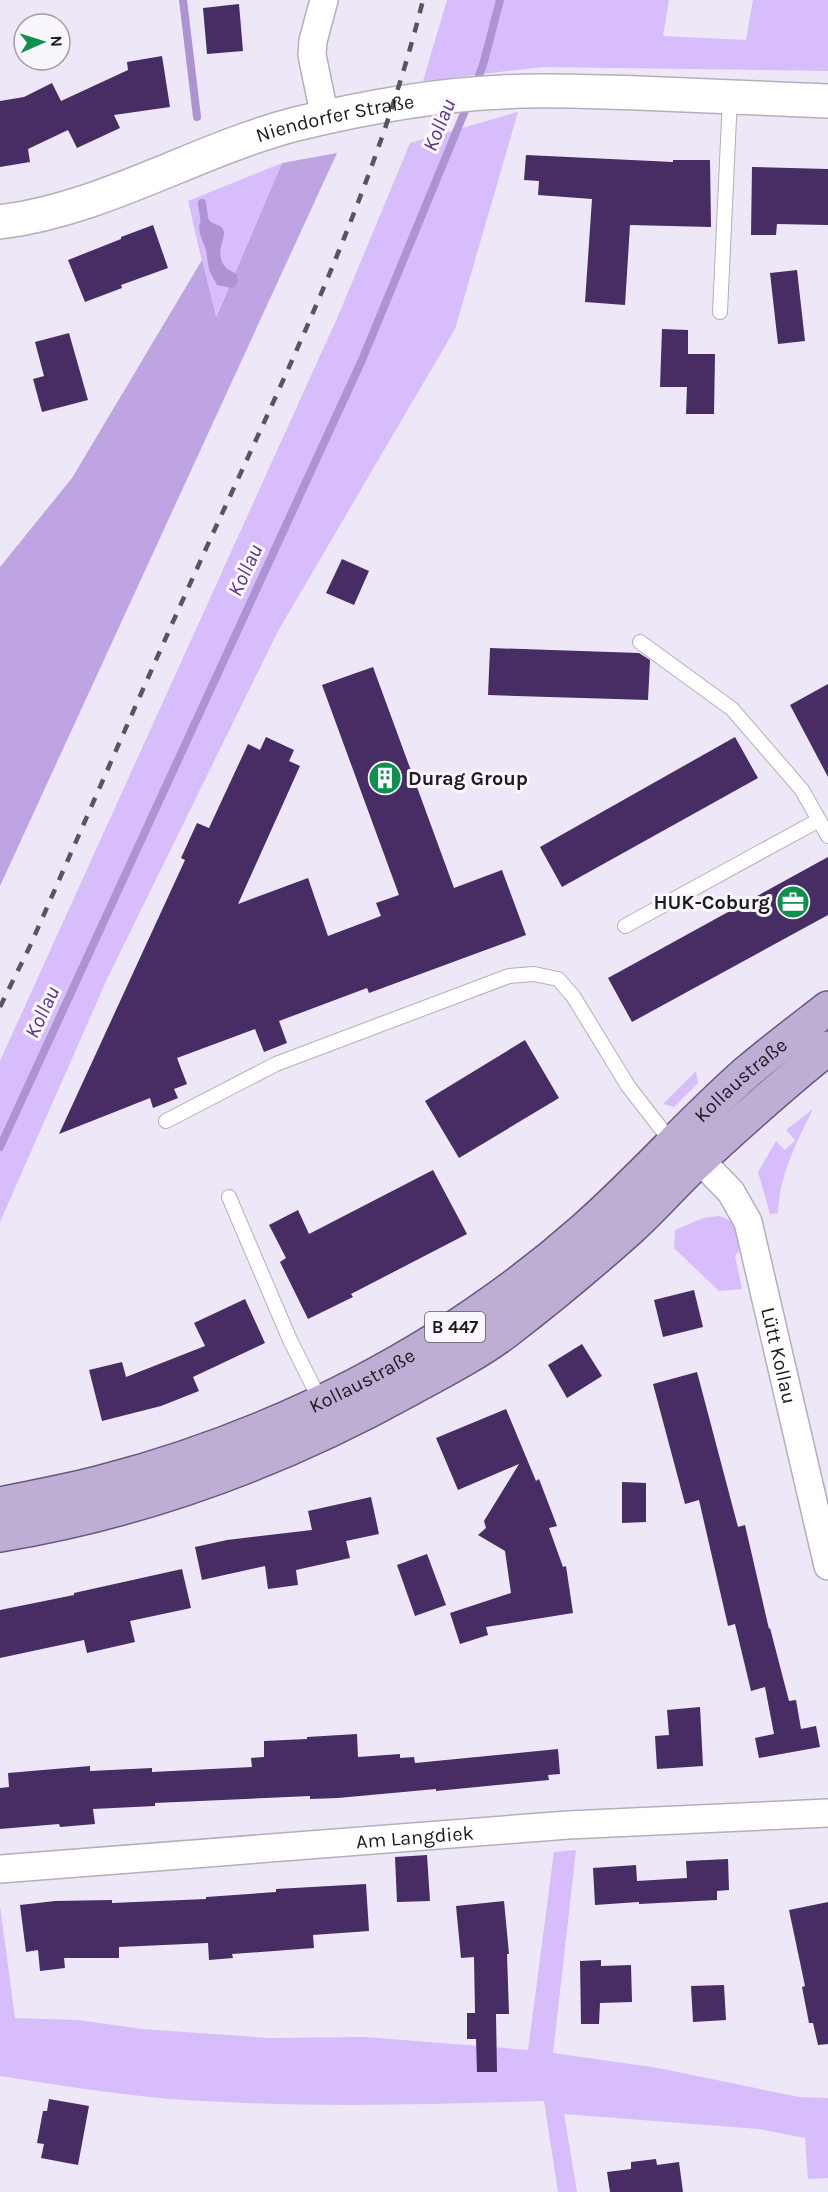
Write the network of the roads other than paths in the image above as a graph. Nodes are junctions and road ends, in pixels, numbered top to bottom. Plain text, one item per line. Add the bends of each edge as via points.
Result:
1 (324, 0) edge
2 (730, 97) junction
3 (828, 101) edge
4 (325, 118) junction
5 (0, 222) edge
6 (720, 312) dead end
7 (640, 642) dead end
8 (819, 820) junction
9 (828, 836) edge
10 (625, 926) dead end
11 (828, 1008) edge
12 (828, 1048) edge
13 (166, 1121) dead end
14 (686, 1152) junction
15 (229, 1197) dead end
16 (321, 1402) junction
17 (0, 1504) edge
18 (0, 1535) edge
19 (828, 1566) edge
20 (828, 1813) edge
21 (0, 1869) edge

1 - 4 street via 312,55
2 - 3 main road, Niendorfer Straße
2 - 4 main road, Niendorfer Straße via 559,91 487,93
2 - 6 lane
4 - 5 main road, Niendorfer Straße via 235,143 84,202
7 - 8 lane via 732,710 802,790
8 - 9 lane
8 - 10 lane
11 - 14 main road, Kollaustraße / B 447 via 748,1072
12 - 14 main road, Kollaustraße / B 447
13 - 14 lane via 276,1064 509,976 534,974 558,979 573,996 628,1086
14 - 16 main road, Kollaustraße / B 447 via 463,1323
14 - 18 main road, Kollaustraße / B 447 via 634,1226 506,1332 434,1376 353,1421 188,1490
14 - 19 street, Lütt Kollau via 731,1192 748,1222
15 - 16 lane
16 - 17 main road, Kollaustraße / B 447 via 188,1456 95,1484
20 - 21 street, Am Langdiek via 568,1825

